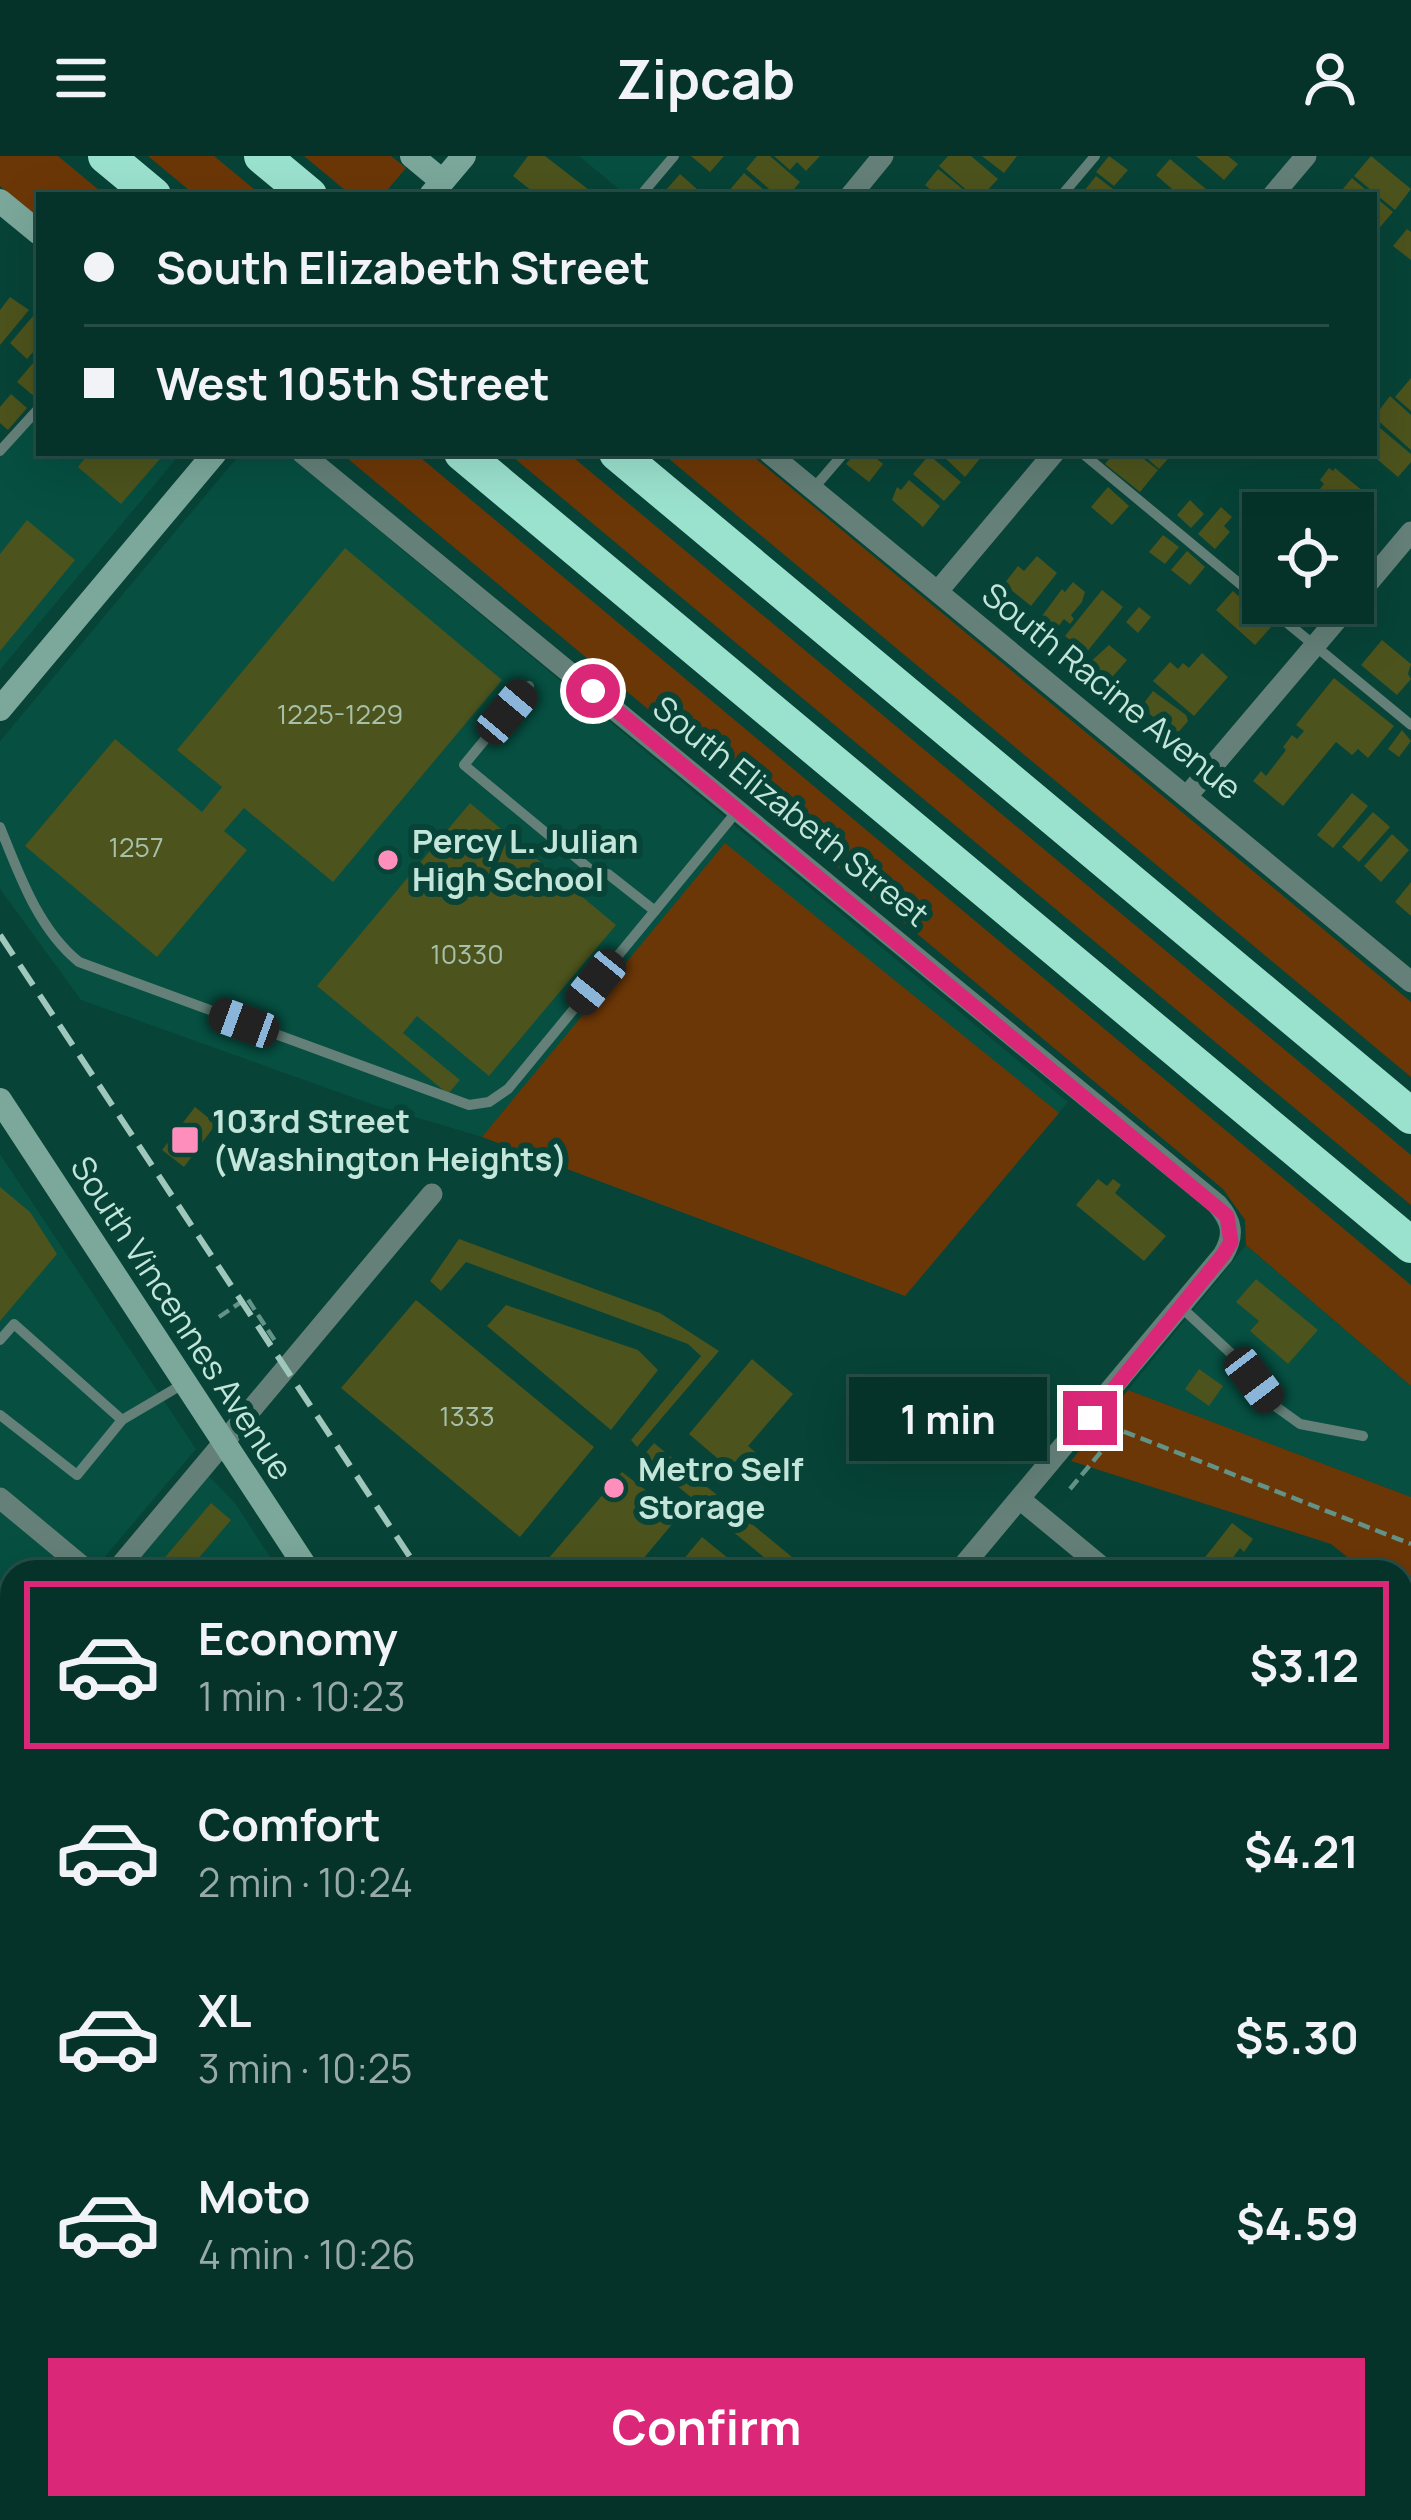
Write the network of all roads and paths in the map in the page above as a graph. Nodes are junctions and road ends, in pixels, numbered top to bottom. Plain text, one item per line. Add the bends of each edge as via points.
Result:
1 (106, 156) edge
2 (262, 156) edge
3 (412, 156) edge
4 (464, 156) edge
5 (674, 156) edge
6 (884, 156) edge
7 (1094, 156) edge
8 (1306, 156) edge
9 (444, 190) edge
10 (149, 192) edge
11 (305, 192) edge
12 (644, 192) edge
13 (854, 192) edge
14 (1064, 192) edge
15 (1276, 192) edge
16 (0, 201) edge
17 (36, 231) edge
18 (36, 411) edge
19 (0, 451) edge
20 (212, 456) edge
21 (306, 456) edge
22 (466, 456) edge
23 (621, 456) edge
24 (773, 456) edge
25 (841, 456) edge
26 (1051, 456) edge
27 (1086, 456) edge
28 (813, 489) junction
29 (1411, 532) edge
30 (1374, 576) edge
31 (1242, 586) edge
32 (938, 591) junction
33 (1288, 624) edge
34 (1334, 624) edge
35 (1315, 646) junction
36 (529, 686) dead end
37 (1, 706) edge
38 (1411, 725) edge
39 (1187, 795) junction
40 (738, 810) junction
41 (0, 827) edge
42 (655, 910) junction
43 (1411, 982) edge
44 (0, 1100) edge
45 (1411, 1116) edge
46 (432, 1194) dead end
47 (1411, 1245) edge
48 (1181, 1307) junction
49 (219, 1317) dead end
50 (0, 1340) edge
51 (275, 1341) dead end
52 (183, 1384) junction
53 (0, 1415) edge
54 (1090, 1418) junction
55 (122, 1420) junction
56 (1120, 1430) junction
57 (1363, 1436) dead end
58 (222, 1442) junction
59 (1070, 1489) dead end
60 (0, 1498) edge
61 (1021, 1500) junction
62 (1411, 1544) edge
63 (75, 1560) edge
64 (125, 1560) edge
65 (301, 1560) edge
66 (968, 1560) edge
67 (1094, 1560) edge

1 - 10 highway
2 - 11 highway
3 - 9 main road
4 - 9 main road
5 - 12 lane
6 - 13 street
7 - 14 lane
8 - 15 street
16 - 17 main road
18 - 19 lane
20 - 37 main road
21 - 40 street, South Elizabeth Street
22 - 47 highway
23 - 45 highway
24 - 28 street, South Racine Avenue
25 - 28 lane
26 - 32 street
27 - 31 lane
28 - 32 street, South Racine Avenue
29 - 30 street
32 - 39 street, South Racine Avenue
33 - 35 lane
34 - 35 street
35 - 38 lane
35 - 39 street
36 - 42 lane via 464,765 591,870
39 - 43 street, South Racine Avenue
40 - 42 lane
40 - 48 street, South Elizabeth Street via 1217,1204 1231,1242
41 - 42 lane via 26,892 79,962 469,1105 508,1089
44 - 52 main road, South Vincennes Avenue
46 - 58 street
48 - 54 street
48 - 57 lane via 1300,1424
49 - 51 path via 248,1298
50 - 55 lane via 14,1324
52 - 55 lane
52 - 58 main road, South Vincennes Avenue
53 - 55 lane via 77,1475
54 - 56 path
54 - 61 street
56 - 59 path
56 - 62 path
58 - 64 street
58 - 65 main road, South Vincennes Avenue
60 - 63 street
61 - 66 street
61 - 67 street

